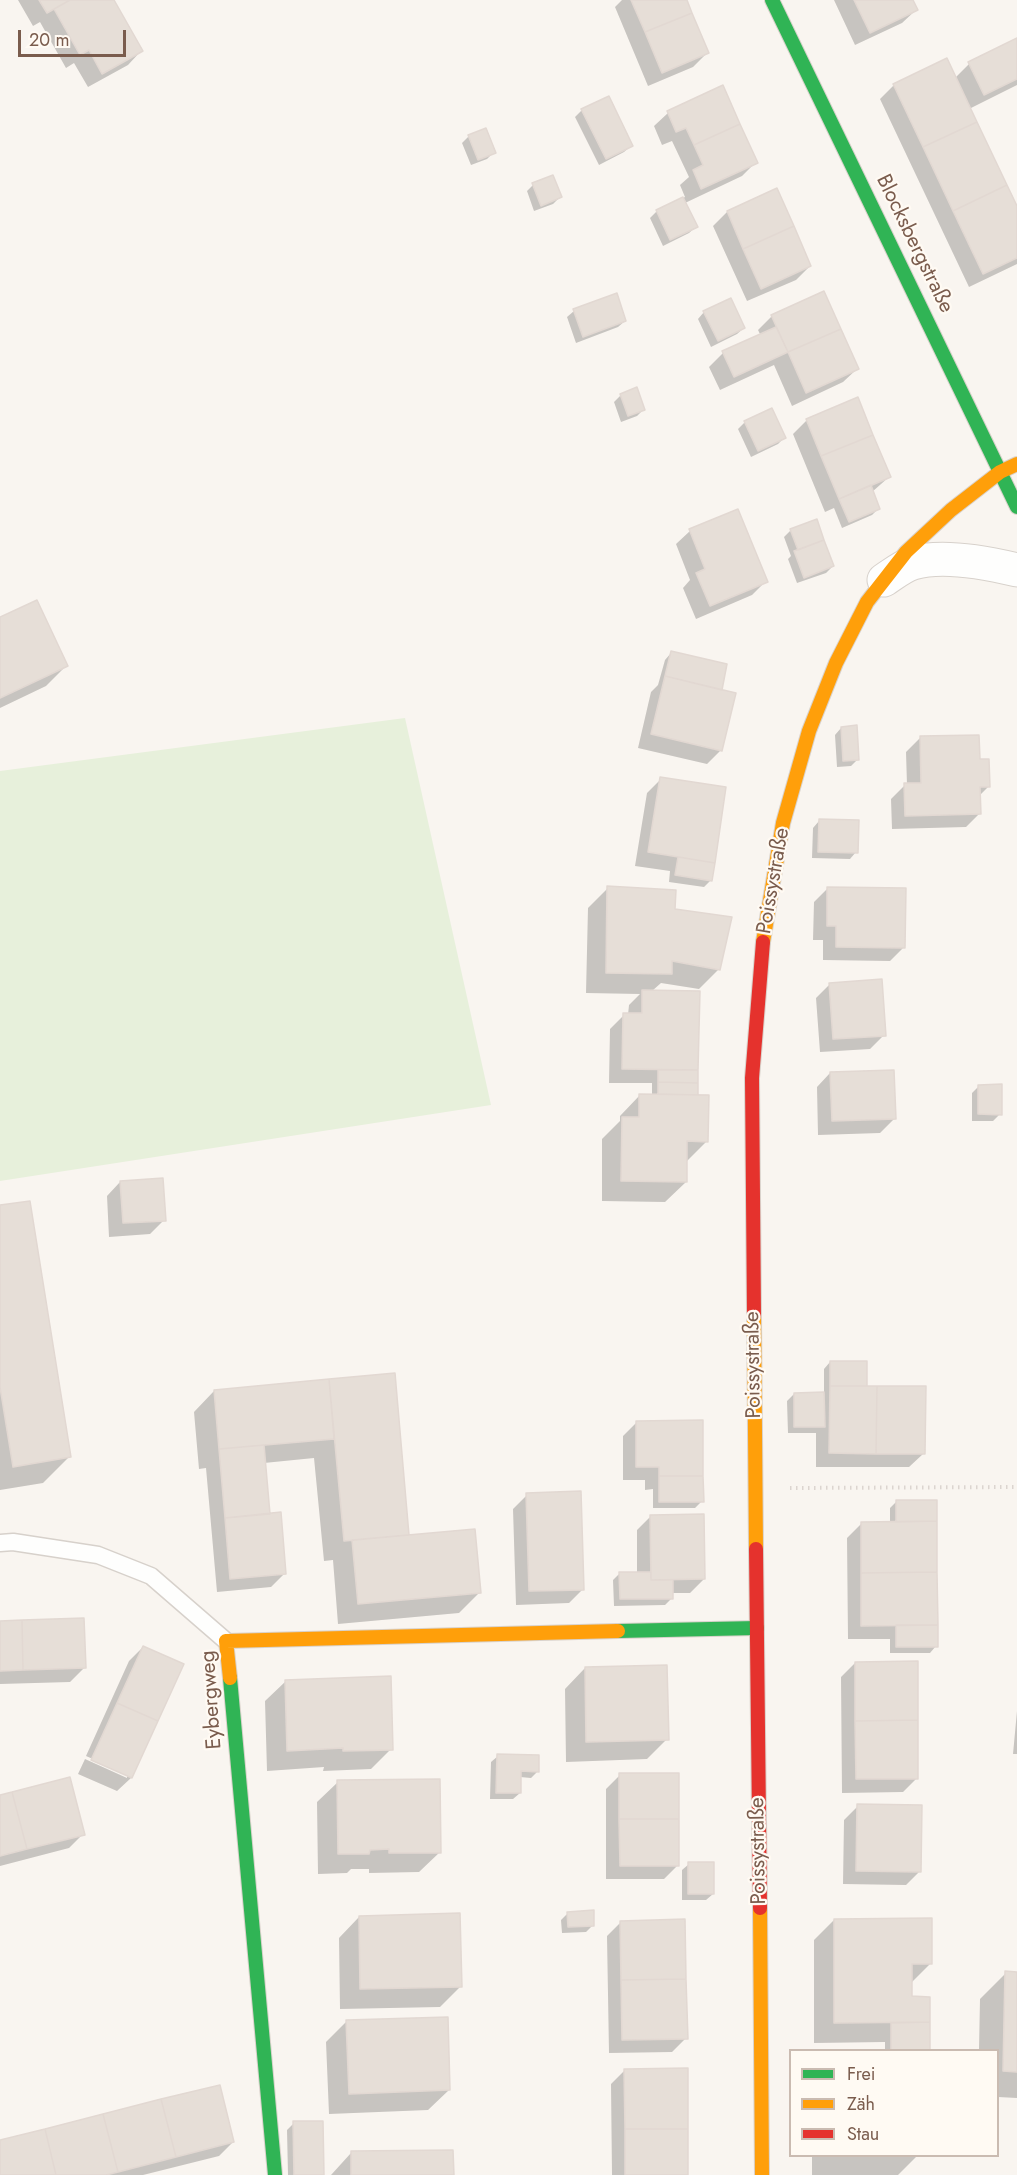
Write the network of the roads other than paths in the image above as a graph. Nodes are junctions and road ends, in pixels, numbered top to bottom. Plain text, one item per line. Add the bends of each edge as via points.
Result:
1 (772, 0) edge
2 (1017, 464) edge
3 (1000, 472) junction
4 (1017, 507) edge
5 (1017, 570) edge
6 (884, 580) junction
7 (0, 1543) edge
8 (757, 1628) junction
9 (226, 1641) junction
10 (275, 2175) edge
11 (762, 2175) edge

1 - 3 street, Blocksbergstraße
2 - 3 street, Poissystraße
3 - 4 street, Blocksbergstraße
3 - 6 street, Poissystraße via 951,510 906,552
5 - 6 street, Poissystraße via 949,559 913,563
6 - 8 street, Poissystraße via 867,602 836,663 810,731 783,824 763,943 752,1078
7 - 9 lane via 98,1555 151,1576
8 - 9 street, Eybergweg
8 - 11 street, Poissystraße
9 - 10 street, Eybergweg

